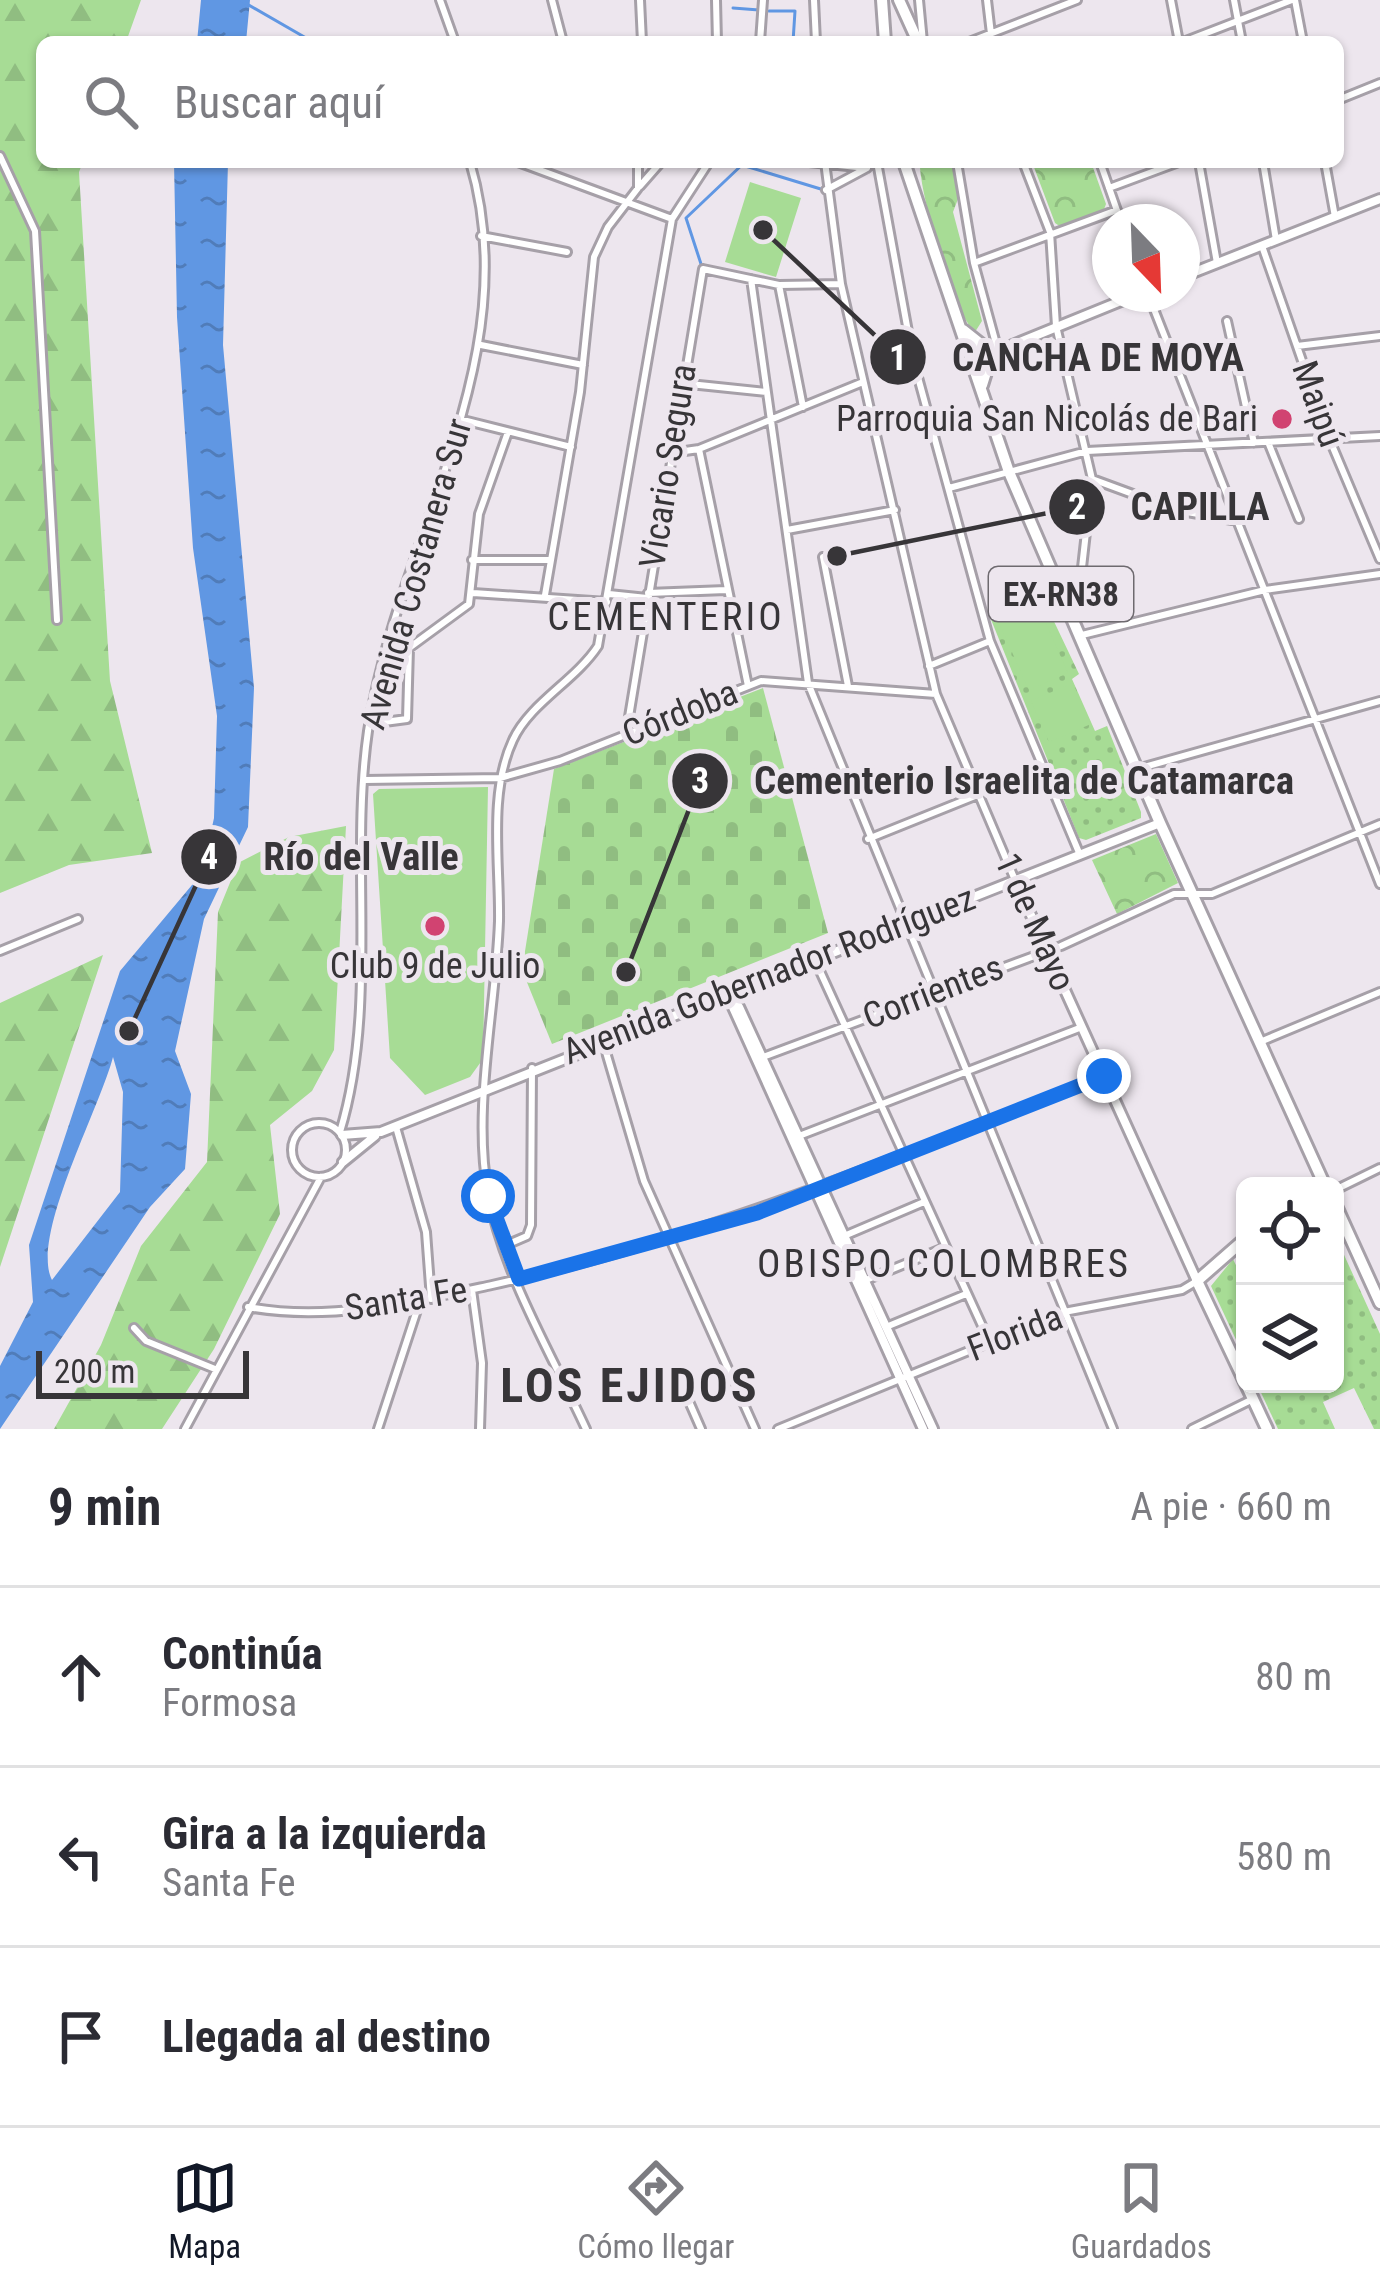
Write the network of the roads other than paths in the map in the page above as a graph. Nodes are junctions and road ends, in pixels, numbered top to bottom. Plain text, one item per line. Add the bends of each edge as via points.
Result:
1 (440, 0) edge
2 (552, 0) edge
3 (640, 0) edge
4 (764, 0) edge
5 (814, 0) edge
6 (879, 0) edge
7 (899, 0) edge
8 (919, 0) edge
9 (987, 0) edge
10 (1078, 0) edge
11 (1171, 0) edge
12 (1234, 0) edge
13 (1294, 0) edge
14 (719, 2) edge
15 (1054, 5) edge
16 (1238, 21) junction
17 (991, 34) junction
18 (452, 36) edge
19 (561, 36) edge
20 (641, 36) edge
21 (718, 36) edge
22 (761, 36) edge
23 (816, 36) edge
24 (884, 36) edge
25 (917, 36) edge
26 (920, 36) edge
27 (986, 36) edge
28 (1180, 36) edge
29 (1197, 36) edge
30 (1241, 36) edge
31 (1302, 36) edge
32 (1380, 83) edge
33 (1344, 98) edge
34 (0, 156) edge
35 (471, 168) edge
36 (533, 168) edge
37 (638, 168) edge
38 (656, 168) edge
39 (705, 168) edge
40 (825, 168) edge
41 (866, 168) edge
42 (874, 168) edge
43 (906, 168) edge
44 (915, 168) edge
45 (958, 168) edge
46 (1025, 168) edge
47 (1102, 168) edge
48 (1163, 168) edge
49 (1200, 168) edge
50 (1264, 168) edge
51 (1326, 168) edge
52 (638, 188) junction
53 (1109, 188) junction
54 (826, 190) junction
55 (1380, 200) edge
56 (1115, 204) edge
57 (623, 205) junction
58 (922, 211) junction
59 (1335, 217) junction
60 (1092, 218) edge
61 (672, 219) junction
62 (1050, 232) junction
63 (481, 236) junction
64 (1276, 240) junction
65 (1262, 246) junction
66 (567, 252) dead end
67 (974, 263) junction
68 (1217, 263) junction
69 (1200, 270) edge
70 (751, 279) junction
71 (841, 284) junction
72 (778, 285) junction
73 (1092, 312) edge
74 (1155, 312) edge
75 (1227, 321) dead end
76 (1056, 326) junction
77 (961, 328) junction
78 (1380, 337) edge
79 (481, 345) junction
80 (1297, 346) junction
81 (995, 352) junction
82 (971, 362) junction
83 (583, 365) junction
84 (863, 382) junction
85 (680, 383) junction
86 (766, 392) junction
87 (982, 394) junction
88 (803, 407) junction
89 (459, 419) junction
90 (771, 422) junction
91 (508, 432) junction
92 (1380, 436) edge
93 (1329, 438) junction
94 (1254, 442) junction
95 (1268, 442) junction
96 (1204, 446) junction
97 (572, 447) junction
98 (699, 449) junction
99 (1088, 451) junction
100 (670, 453) junction
101 (1009, 472) junction
102 (1092, 479) junction
103 (949, 488) junction
104 (895, 510) junction
105 (1299, 519) dead end
106 (1234, 520) junction
107 (787, 530) junction
108 (823, 557) dead end
109 (1380, 559) edge
110 (472, 560) junction
111 (549, 560) junction
112 (1380, 574) edge
113 (726, 590) junction
114 (1265, 590) junction
115 (473, 592) junction
116 (545, 595) junction
117 (647, 595) junction
118 (609, 598) junction
119 (1070, 615) junction
120 (57, 620) dead end
121 (1078, 636) junction
122 (990, 640) junction
123 (409, 648) junction
124 (389, 652) junction
125 (929, 666) junction
126 (808, 683) junction
127 (748, 686) junction
128 (848, 686) junction
129 (936, 694) junction
130 (1380, 701) edge
131 (1314, 721) junction
132 (369, 724) junction
133 (626, 735) junction
134 (1137, 769) junction
135 (500, 778) junction
136 (365, 780) junction
137 (980, 794) junction
138 (1160, 823) junction
139 (1380, 824) edge
140 (1358, 833) junction
141 (868, 838) junction
142 (1080, 855) junction
143 (1016, 880) junction
144 (1380, 884) edge
145 (1192, 894) junction
146 (78, 919) dead end
147 (904, 922) junction
148 (1047, 949) junction
149 (0, 951) edge
150 (814, 958) junction
151 (934, 991) junction
152 (727, 992) junction
153 (1380, 992) edge
154 (845, 1026) junction
155 (1082, 1027) junction
156 (603, 1041) junction
157 (1260, 1042) junction
158 (758, 1060) junction
159 (532, 1068) junction
160 (966, 1071) junction
161 (1104, 1076) junction
162 (485, 1087) junction
163 (880, 1104) junction
164 (987, 1121) junction
165 (396, 1126) junction
166 (381, 1132) junction
167 (341, 1134) junction
168 (794, 1138) junction
169 (904, 1155) junction
170 (343, 1162) junction
171 (1380, 1168) edge
172 (321, 1177) junction
173 (1321, 1177) edge
174 (1344, 1186) edge
175 (818, 1189) junction
176 (925, 1201) junction
177 (1344, 1224) edge
178 (844, 1236) junction
179 (669, 1241) junction
180 (506, 1245) junction
181 (946, 1247) junction
182 (1236, 1247) edge
183 (519, 1279) junction
184 (865, 1281) junction
185 (1197, 1281) junction
186 (472, 1289) junction
187 (967, 1293) junction
188 (431, 1299) junction
189 (420, 1301) junction
190 (1380, 1303) edge
191 (248, 1307) junction
192 (1064, 1312) junction
193 (886, 1327) junction
194 (134, 1328) dead end
195 (989, 1341) junction
196 (1236, 1362) edge
197 (215, 1370) junction
198 (677, 1374) dead end
199 (904, 1377) junction
200 (1250, 1393) edge
201 (1253, 1399) junction
202 (185, 1429) edge
203 (378, 1429) edge
204 (480, 1429) edge
205 (586, 1429) edge
206 (701, 1429) edge
207 (755, 1429) edge
208 (778, 1429) edge
209 (923, 1429) edge
210 (933, 1429) edge
211 (1112, 1429) edge
212 (1192, 1429) edge
213 (1268, 1429) edge

1 - 18 street
2 - 19 street
3 - 20 street
4 - 22 street
5 - 23 street
6 - 24 main road
7 - 25 main road
8 - 26 street
9 - 17 street
10 - 15 street
11 - 28 street
12 - 16 street
13 - 16 street
13 - 31 street
14 - 21 street
15 - 17 street
16 - 29 street
16 - 30 street
17 - 27 street
32 - 33 street
34 - 120 street via 35,231
35 - 63 street, Avenida Costanera Sur
36 - 57 street
37 - 52 street
38 - 52 street
39 - 61 street
40 - 54 street, 1 de Mayo
41 - 54 street
42 - 103 street
43 - 58 main road, EX-RN38
44 - 58 main road, EX-RN38
45 - 67 street
46 - 62 street
47 - 53 street
48 - 53 street
49 - 68 street
50 - 64 street
51 - 59 street
52 - 57 street
53 - 56 street
54 - 71 street, 1 de Mayo
55 - 59 street
57 - 61 street
57 - 83 street via 598,244
58 - 77 main road, EX-RN38
59 - 64 street
60 - 62 street
61 - 118 street
62 - 67 street
62 - 76 street
63 - 66 street
63 - 79 street, Avenida Costanera Sur
64 - 65 street
65 - 68 street
65 - 80 street, Maipú
67 - 81 street
68 - 69 street
70 - 72 street
70 - 85 street, Vicario Segura via 703,269
70 - 86 street
71 - 72 street
71 - 84 street, 1 de Mayo
72 - 88 street
73 - 76 street
74 - 96 street
75 - 94 street
76 - 81 street
76 - 99 street
77 - 81 main road
77 - 82 main road, EX-RN38
78 - 80 street
79 - 83 street
79 - 89 street, Avenida Costanera Sur
80 - 93 street, Maipú
81 - 82 street
81 - 87 main road
82 - 87 main road, EX-RN38
83 - 97 street
84 - 88 street
84 - 104 street, 1 de Mayo
85 - 86 street
85 - 100 street, Vicario Segura
86 - 90 street
87 - 101 main road, EX-RN38
88 - 90 street
89 - 91 street
89 - 124 street, Avenida Costanera Sur
90 - 98 street
90 - 107 street
91 - 97 street
91 - 110 street
92 - 93 street
93 - 95 street
93 - 109 street, Maipú
94 - 95 street
94 - 96 street
95 - 105 street
96 - 99 street
96 - 106 street
97 - 111 street
98 - 100 street
98 - 113 street
99 - 101 street
99 - 102 street
100 - 117 street, Vicario Segura
101 - 103 street
101 - 119 main road, EX-RN38
102 - 106 street via 1176,510
102 - 119 street
103 - 122 street
104 - 107 street
104 - 125 street, 1 de Mayo
106 - 114 street
107 - 126 street
108 - 128 street
110 - 111 street
110 - 115 street
111 - 116 street
112 - 114 street
113 - 117 street
113 - 127 street
114 - 121 street
114 - 131 street
115 - 116 street
115 - 123 street via 465,611
116 - 118 street
117 - 118 street
117 - 133 street, Vicario Segura
118 - 135 street via 598,646 519,728
119 - 121 main road, EX-RN38
121 - 134 main road, EX-RN38
122 - 125 street
122 - 142 street
123 - 124 street
123 - 132 street via 407,719
124 - 132 street, Avenida Costanera Sur
125 - 129 street, 1 de Mayo
126 - 127 street, Córdoba
126 - 128 street, Córdoba
126 - 141 street
127 - 133 street, Córdoba
128 - 129 street, Córdoba
129 - 137 street, 1 de Mayo
130 - 131 street
131 - 134 street
131 - 140 street
132 - 136 street, Avenida Costanera Sur
133 - 135 street, Córdoba
134 - 138 main road, EX-RN38
135 - 136 street, Córdoba
135 - 162 street
136 - 167 street, Avenida Costanera Sur via 357,1009
137 - 141 street
137 - 143 street, 1 de Mayo
138 - 142 street, Avenida Gobernador Rodríguez
138 - 145 main road, EX-RN38
139 - 140 street, Corrientes
140 - 144 street
140 - 145 street, Corrientes via 1212,895
141 - 147 street
142 - 143 street, Avenida Gobernador Rodríguez
143 - 147 street, Avenida Gobernador Rodríguez
143 - 148 street, 1 de Mayo
145 - 148 street, Corrientes
145 - 157 main road, EX-RN38
146 - 149 street
147 - 150 street, Avenida Gobernador Rodríguez
147 - 151 street
148 - 151 street, Corrientes
148 - 155 street, 1 de Mayo
150 - 152 street, Avenida Gobernador Rodríguez
150 - 154 street
151 - 154 street, Corrientes
151 - 160 street
152 - 156 street, Avenida Gobernador Rodríguez
152 - 158 street
153 - 157 street
154 - 158 street, Corrientes
154 - 163 street
155 - 160 street
155 - 161 street, 1 de Mayo
156 - 159 street, Avenida Gobernador Rodríguez
156 - 179 street
157 - 173 main road, EX-RN38
158 - 168 street
159 - 162 street, Avenida Gobernador Rodríguez
159 - 180 street via 531,1225 527,1236
160 - 163 street
160 - 164 street
161 - 164 street, Santa Fe
161 - 185 street, 1 de Mayo
162 - 165 street, Avenida Gobernador Rodríguez
162 - 180 street via 485,1173
163 - 168 street
163 - 169 street
164 - 169 street, Santa Fe
164 - 192 street
165 - 166 street, Avenida Gobernador Rodríguez
165 - 188 street via 426,1232
166 - 167 street, Avenida Gobernador Rodríguez
166 - 170 street, Avenida Gobernador Rodríguez
167 - 170 street
167 - 172 street via 315,1123 293,1139 297,1166
168 - 175 street
169 - 175 street, Santa Fe
169 - 176 street
170 - 172 street
171 - 174 street
172 - 191 street
175 - 178 street
175 - 179 street, Santa Fe
175 - 199 street
176 - 178 street
176 - 181 street
177 - 190 main road
178 - 184 street
179 - 183 street, Santa Fe
179 - 207 street
180 - 183 street
181 - 184 street
181 - 187 street
182 - 185 main road, Florida
183 - 186 street, Santa Fe
183 - 205 street
184 - 193 street
185 - 192 street, Florida
185 - 196 main road, 1 de Mayo
186 - 188 street, Santa Fe
186 - 204 street
187 - 193 street
187 - 195 street
188 - 189 street, Santa Fe
189 - 191 street, Santa Fe via 331,1311
189 - 203 street
191 - 197 street
192 - 195 street, Florida
192 - 211 street
193 - 199 street
194 - 197 street via 146,1341
195 - 199 street, Florida
197 - 202 street
198 - 206 street
199 - 208 street, Florida
199 - 209 street
199 - 210 street
200 - 201 main road, 1 de Mayo
201 - 212 street
201 - 213 main road, 1 de Mayo

